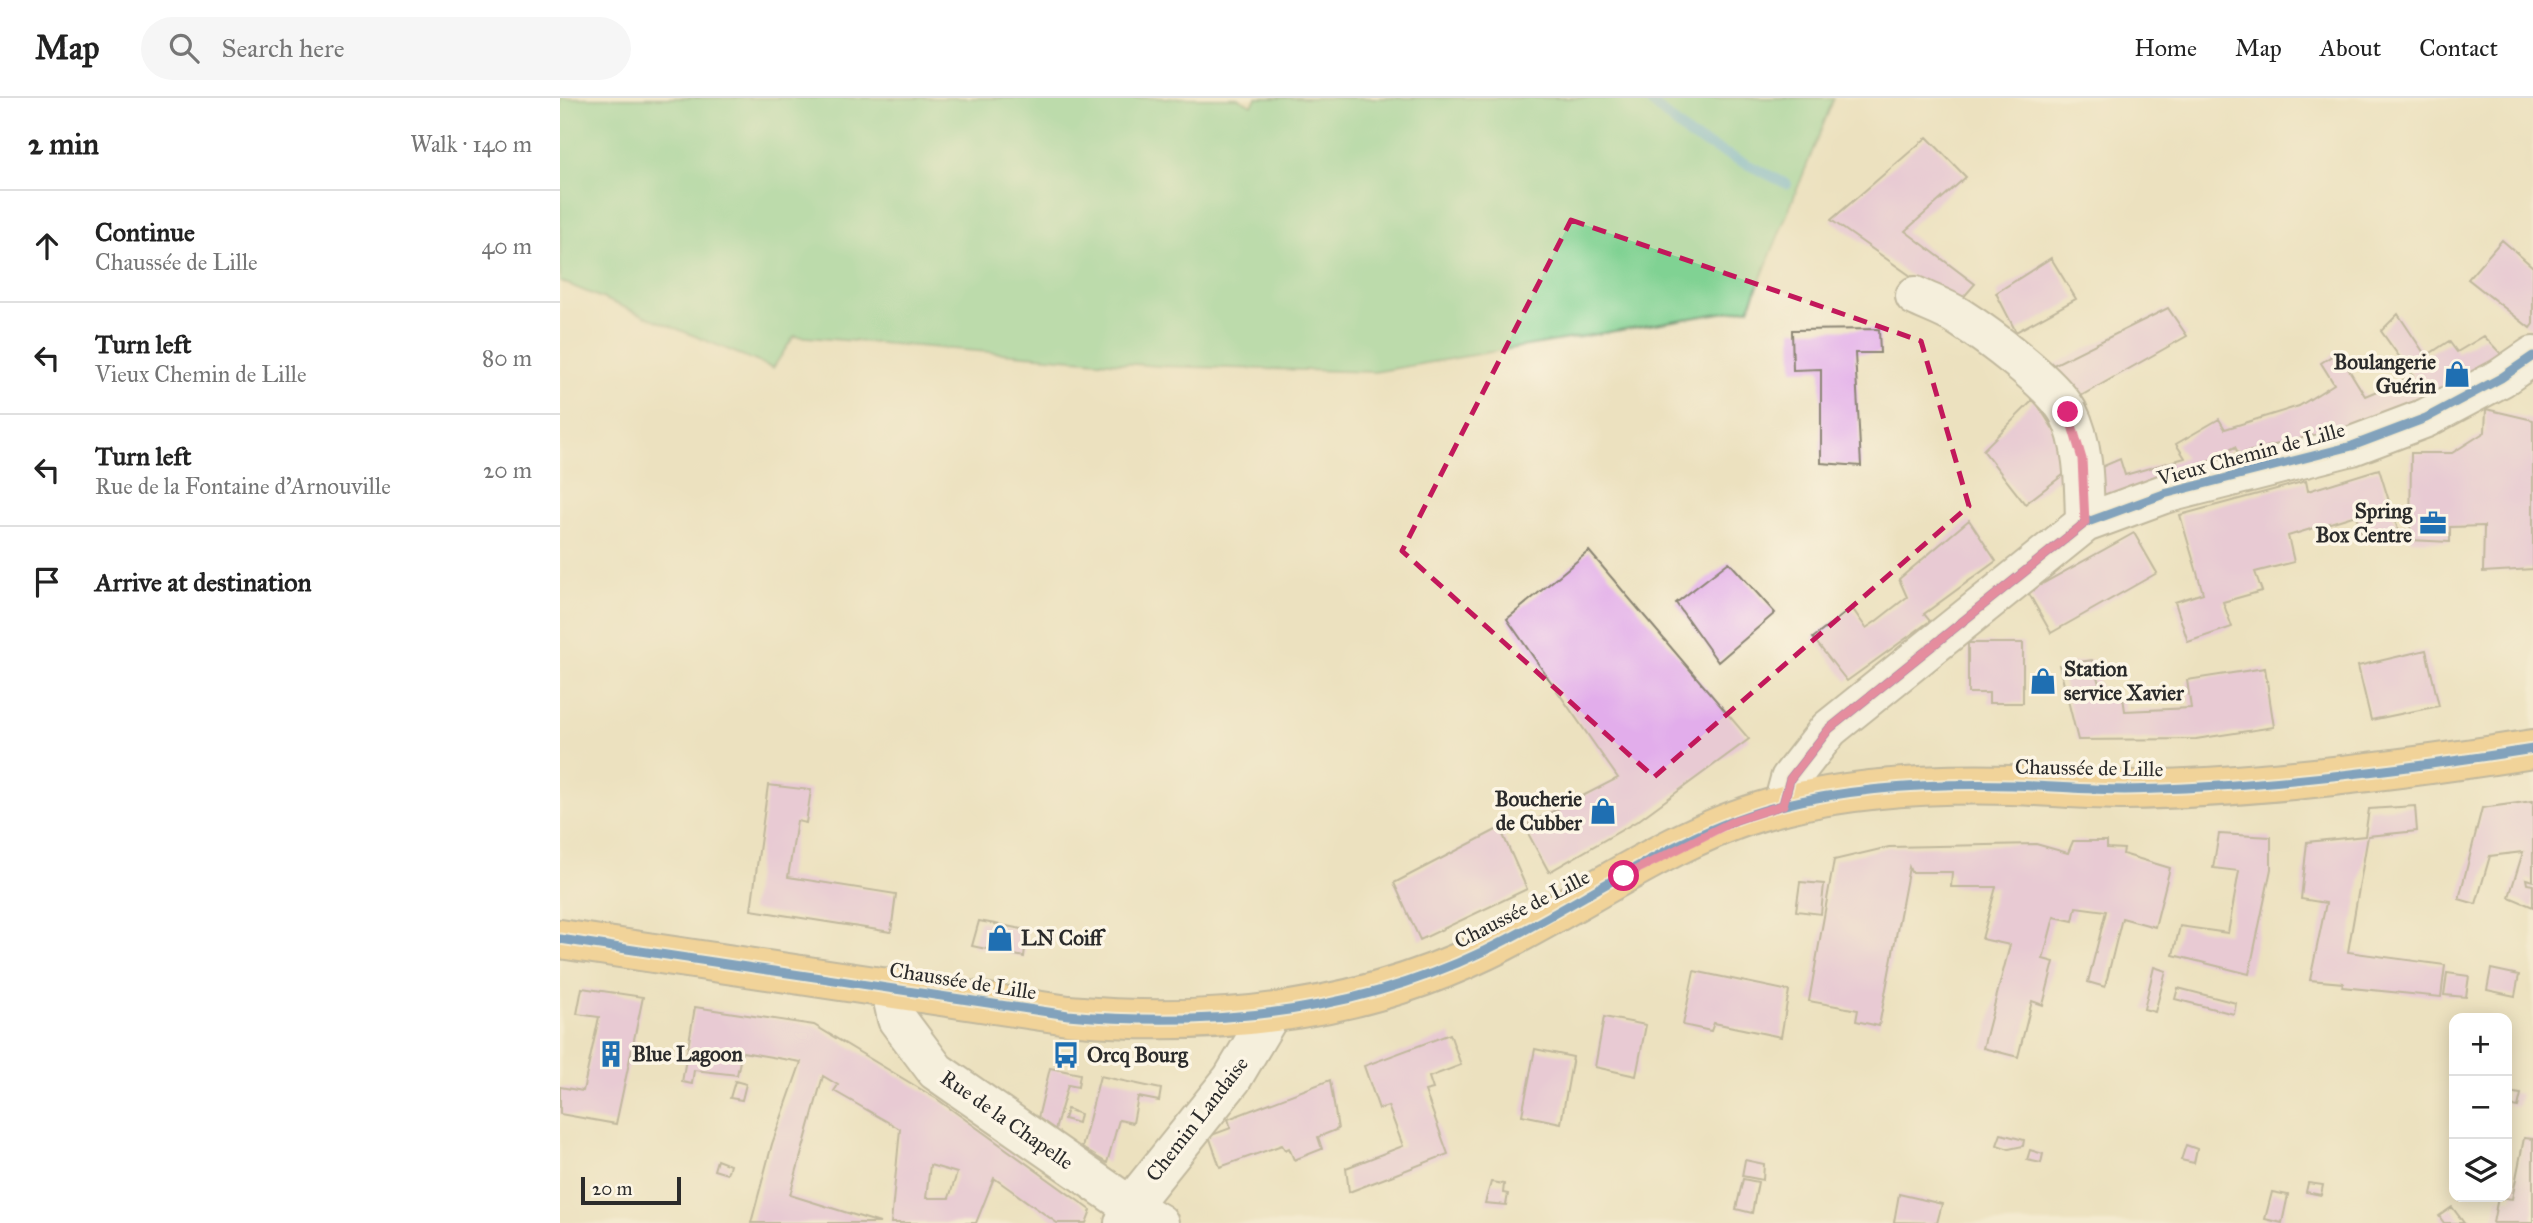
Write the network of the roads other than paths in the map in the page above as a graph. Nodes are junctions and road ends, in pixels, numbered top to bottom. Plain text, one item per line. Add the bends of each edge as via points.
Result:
1 (1915, 296) dead end
2 (2533, 356) edge
3 (2085, 523) junction
4 (2533, 748) edge
5 (1783, 805) junction
6 (560, 939) edge
7 (890, 987) junction
8 (1270, 1015) junction
9 (1138, 1217) edge

1 - 3 street via 1958,316 2007,353 2068,412 2082,459
2 - 3 street, Vieux Chemin de Lille via 2426,418 2352,446 2164,494
3 - 5 street, Vieux Chemin de Lille via 1829,729 1790,779
4 - 5 main road, Chaussée de Lille via 2241,783 2124,790 1898,787
5 - 8 main road, Chaussée de Lille via 1689,841 1483,952 1432,973 1362,996
6 - 7 main road, Chaussée de Lille
7 - 8 main road, Chaussée de Lille via 1068,1015 1141,1021
7 - 9 street, Rue de la Chapelle via 897,1019 936,1071
8 - 9 street, Chemin Landaise

